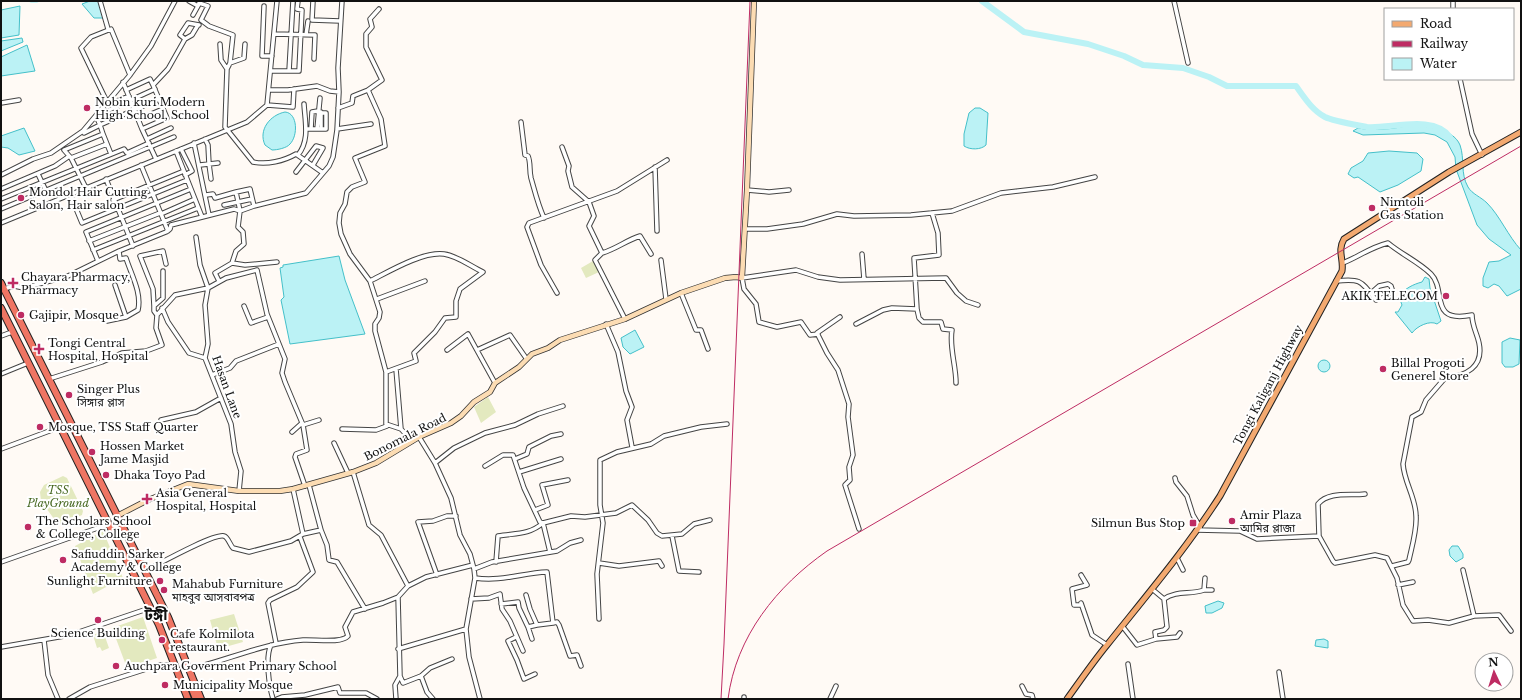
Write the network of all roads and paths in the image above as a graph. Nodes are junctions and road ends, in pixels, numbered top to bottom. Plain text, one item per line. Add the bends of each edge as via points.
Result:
1 (100, 1) edge
2 (174, 1) edge
3 (189, 1) edge
4 (277, 1) edge
5 (293, 1) edge
6 (298, 1) edge
7 (313, 1) edge
8 (341, 1) edge
9 (754, 1) edge
10 (1174, 1) edge
11 (199, 3) edge
12 (264, 6) dead end
13 (379, 9) dead end
14 (193, 15) dead end
15 (202, 21) junction
16 (308, 21) dead end
17 (340, 21) junction
18 (198, 25) junction
19 (108, 29) junction
20 (274, 34) junction
21 (291, 35) junction
22 (303, 35) junction
23 (185, 39) junction
24 (220, 44) dead end
25 (245, 44) dead end
26 (272, 56) junction
27 (314, 59) dead end
28 (230, 63) junction
29 (1188, 63) dead end
30 (227, 69) junction
31 (271, 71) junction
32 (289, 71) junction
33 (130, 75) junction
34 (1460, 80) edge
35 (123, 82) junction
36 (153, 85) junction
37 (155, 89) junction
38 (294, 89) junction
39 (126, 90) junction
40 (270, 90) junction
41 (368, 90) junction
42 (339, 92) junction
43 (128, 96) junction
44 (320, 98) dead end
45 (159, 99) junction
46 (19, 100) dead end
47 (130, 100) junction
48 (107, 102) junction
49 (1, 103) edge
50 (112, 103) dead end
51 (304, 104) dead end
52 (267, 105) junction
53 (338, 108) junction
54 (163, 109) junction
55 (135, 110) junction
56 (312, 112) junction
57 (319, 112) junction
58 (96, 116) junction
59 (305, 116) junction
60 (138, 119) junction
61 (521, 122) dead end
62 (371, 124) dead end
63 (100, 125) junction
64 (171, 128) dead end
65 (142, 129) junction
66 (306, 129) junction
67 (311, 129) junction
68 (319, 129) junction
69 (337, 129) junction
70 (83, 130) junction
71 (227, 130) junction
72 (1521, 132) edge
73 (103, 134) junction
74 (174, 137) dead end
75 (147, 139) junction
76 (205, 139) junction
77 (149, 143) junction
78 (194, 143) junction
79 (106, 144) junction
80 (61, 146) junction
81 (151, 147) junction
82 (562, 147) dead end
83 (181, 149) junction
84 (64, 150) junction
85 (176, 151) junction
86 (111, 154) junction
87 (298, 155) junction
88 (1482, 155) junction
89 (69, 157) junction
90 (156, 159) junction
91 (667, 160) dead end
92 (306, 161) junction
93 (218, 163) dead end
94 (209, 164) junction
95 (141, 165) junction
96 (200, 165) junction
97 (314, 165) junction
98 (655, 167) junction
99 (76, 169) junction
100 (296, 172) dead end
101 (185, 173) junction
102 (323, 173) junction
103 (38, 174) junction
104 (1, 175) edge
105 (80, 176) junction
106 (1095, 177) dead end
107 (106, 179) junction
108 (211, 179) dead end
109 (188, 180) junction
110 (42, 183) junction
111 (149, 185) junction
112 (86, 188) junction
113 (1, 189) edge
114 (191, 189) junction
115 (747, 190) junction
116 (789, 190) dead end
117 (46, 191) junction
118 (236, 192) junction
119 (70, 194) junction
120 (153, 194) junction
121 (206, 195) junction
122 (1, 199) edge
123 (195, 199) junction
124 (252, 199) junction
125 (113, 200) junction
126 (238, 202) junction
127 (589, 202) junction
128 (156, 203) junction
129 (224, 205) dead end
130 (254, 206) junction
131 (1, 208) edge
132 (198, 208) junction
133 (117, 209) junction
134 (240, 211) junction
135 (160, 213) junction
136 (932, 214) junction
137 (209, 215) junction
138 (202, 217) junction
139 (121, 218) junction
140 (544, 218) junction
141 (164, 222) junction
142 (1, 223) edge
143 (125, 227) junction
144 (745, 229) junction
145 (657, 230) dead end
146 (168, 231) junction
147 (128, 236) junction
148 (196, 237) dead end
149 (89, 241) junction
150 (133, 246) junction
151 (93, 250) junction
152 (119, 251) junction
153 (602, 253) junction
154 (651, 254) dead end
155 (862, 254) dead end
156 (661, 260) dead end
157 (98, 261) junction
158 (278, 262) dead end
159 (232, 263) junction
160 (1343, 263) junction
161 (166, 264) dead end
162 (163, 271) dead end
163 (742, 278) junction
164 (915, 278) junction
165 (864, 279) junction
166 (219, 281) junction
167 (370, 281) junction
168 (425, 281) dead end
169 (1336, 281) junction
170 (1, 283) edge
171 (115, 285) dead end
172 (208, 288) junction
173 (4, 289) junction
174 (557, 293) dead end
175 (681, 293) junction
176 (1371, 293) junction
177 (377, 299) junction
178 (666, 299) junction
179 (978, 305) dead end
180 (154, 306) junction
181 (244, 306) dead end
182 (1, 308) edge
183 (162, 308) junction
184 (917, 309) junction
185 (157, 315) junction
186 (126, 317) junction
187 (268, 317) junction
188 (840, 317) dead end
189 (625, 319) junction
190 (107, 321) dead end
191 (606, 324) junction
192 (856, 324) dead end
193 (12, 332) junction
194 (818, 334) junction
195 (1, 336) edge
196 (279, 344) junction
197 (447, 350) dead end
198 (477, 350) junction
199 (708, 350) dead end
200 (205, 358) junction
201 (526, 358) junction
202 (28, 363) junction
203 (396, 369) junction
204 (386, 372) junction
205 (1, 374) edge
206 (212, 375) junction
207 (49, 379) junction
208 (496, 383) junction
209 (956, 383) dead end
210 (221, 398) junction
211 (563, 406) dead end
212 (161, 420) dead end
213 (319, 420) dead end
214 (302, 424) junction
215 (727, 424) dead end
216 (387, 426) junction
217 (60, 427) junction
218 (342, 429) dead end
219 (401, 429) junction
220 (292, 432) dead end
221 (561, 434) dead end
222 (419, 437) junction
223 (412, 441) junction
224 (334, 443) dead end
225 (632, 447) junction
226 (1, 450) edge
227 (515, 459) junction
228 (562, 459) dead end
229 (435, 464) junction
230 (485, 466) dead end
231 (353, 472) junction
232 (519, 472) junction
233 (348, 473) junction
234 (1175, 478) dead end
235 (568, 480) dead end
236 (307, 485) junction
237 (294, 489) junction
238 (239, 491) junction
239 (1365, 494) dead end
240 (535, 510) junction
241 (601, 515) junction
242 (117, 516) junction
243 (456, 516) junction
244 (710, 520) dead end
245 (543, 523) junction
246 (109, 524) junction
247 (1199, 528) junction
248 (859, 529) dead end
249 (321, 530) junction
250 (301, 536) junction
251 (672, 536) junction
252 (1319, 536) junction
253 (581, 540) dead end
254 (550, 552) junction
255 (1177, 558) junction
256 (1, 562) edge
257 (496, 562) junction
258 (599, 563) junction
259 (662, 566) dead end
260 (1392, 566) junction
261 (473, 567) junction
262 (1183, 570) dead end
263 (1463, 570) dead end
264 (145, 571) junction
265 (699, 572) dead end
266 (437, 575) junction
267 (1081, 575) dead end
268 (475, 578) junction
269 (1205, 578) dead end
270 (1412, 582) dead end
271 (1398, 585) junction
272 (408, 586) junction
273 (1152, 589) junction
274 (1212, 590) dead end
275 (1202, 591) junction
276 (526, 595) dead end
277 (398, 596) junction
278 (471, 599) junction
279 (1164, 599) junction
280 (501, 604) junction
281 (150, 608) junction
282 (365, 609) junction
283 (1474, 616) junction
284 (599, 619) dead end
285 (553, 623) junction
286 (537, 625) junction
287 (528, 627) junction
288 (1123, 627) junction
289 (466, 629) junction
290 (1511, 631) dead end
291 (1180, 633) dead end
292 (516, 637) junction
293 (532, 639) dead end
294 (1156, 639) junction
295 (44, 640) junction
296 (276, 643) junction
297 (271, 644) junction
298 (1107, 645) junction
299 (1, 647) edge
300 (398, 649) junction
301 (523, 651) dead end
302 (452, 659) dead end
303 (176, 664) junction
304 (1128, 664) dead end
305 (582, 666) dead end
306 (190, 669) junction
307 (1279, 672) dead end
308 (535, 674) dead end
309 (400, 676) junction
310 (421, 676) junction
311 (836, 686) dead end
312 (1022, 686) dead end
313 (192, 689) dead end
314 (58, 699) edge
315 (68, 699) edge
316 (188, 699) edge
317 (196, 699) edge
318 (201, 699) edge
319 (273, 699) edge
320 (277, 699) edge
321 (377, 699) edge
322 (396, 699) edge
323 (433, 699) edge
324 (480, 699) edge
325 (830, 699) edge
326 (1033, 699) edge
327 (1067, 699) edge
328 (1133, 699) edge
329 (1283, 699) edge

1 - 19 street
2 - 33 street via 151,46
3 - 11 street
4 - 20 street
5 - 21 street
6 - 22 street via 297,9 302,10
7 - 17 street via 312,20
8 - 17 street
9 - 115 street
10 - 29 street
11 - 14 street
11 - 15 street via 208,6
12 - 26 street via 262,56
13 - 41 street via 370,18 372,27 366,34 366,47 382,80
15 - 18 street
15 - 28 street via 233,35
16 - 22 street
17 - 42 street
18 - 23 street via 192,35
18 - 23 street via 188,23 180,35
19 - 33 street via 112,29
19 - 48 street via 91,37 80,48
20 - 21 street
20 - 26 street
21 - 22 street
21 - 32 street
22 - 27 street via 315,34
22 - 32 street via 299,71
23 - 36 street via 168,69
24 - 30 street via 221,60
25 - 28 street via 244,58
26 - 31 street
28 - 30 street
30 - 71 street
31 - 32 street
31 - 40 street
33 - 35 street
34 - 88 street via 1472,134
35 - 39 street
35 - 48 street
36 - 37 street
36 - 39 street via 150,79
37 - 45 street
37 - 47 street
38 - 40 street
38 - 42 street via 317,86
38 - 52 street via 293,107
39 - 43 street
40 - 52 street
41 - 53 street via 353,96 352,103
41 - 167 street via 381,119 385,146 356,158 365,182 347,192 339,222 341,234 350,254
42 - 53 street
43 - 47 street
43 - 50 street
44 - 57 street
45 - 54 street
45 - 55 street
46 - 49 street
47 - 55 street
47 - 58 street
48 - 58 street
51 - 59 street
52 - 71 street via 247,122
53 - 69 street
54 - 60 street
54 - 65 street via 167,118
55 - 60 street
55 - 63 street
56 - 57 street
56 - 59 street
56 - 67 street
57 - 68 street
57 - 68 street via 327,114 326,129
58 - 63 street
58 - 70 street
59 - 66 street
60 - 65 street
61 - 140 street via 525,155 530,160 536,202
62 - 69 street
63 - 70 street via 84,133
63 - 73 street
64 - 75 street
65 - 75 street
66 - 67 street
66 - 87 street via 304,147
67 - 68 street
69 - 102 street via 333,157
70 - 80 street
71 - 76 street
71 - 87 street via 253,162 275,162
72 - 88 main road, Tongi Kaliganj Highway
73 - 79 street
73 - 84 street
74 - 81 street
75 - 77 street
76 - 78 street
76 - 94 street via 208,145
77 - 81 street
77 - 86 street via 126,152 124,149
78 - 83 street
78 - 96 street
79 - 86 street
79 - 89 street
80 - 84 street
80 - 104 street
81 - 90 street
81 - 105 street
82 - 127 street via 569,166 572,187
83 - 85 street
83 - 101 street via 192,171
84 - 89 street
85 - 90 street
85 - 101 street
86 - 99 street
87 - 92 street
88 - 160 main road, Tongi Kaliganj Highway via 1449,172 1344,239 1340,253
89 - 99 street
89 - 103 street
90 - 95 street
91 - 98 street
92 - 97 street
92 - 97 street via 316,146 324,147
92 - 100 street
93 - 94 street
94 - 96 street
94 - 108 street
95 - 107 street
95 - 111 street
96 - 121 street
97 - 102 street
98 - 127 street via 617,191
98 - 145 street
99 - 105 street
99 - 110 street
101 - 109 street
101 - 111 street
102 - 130 street via 306,194
103 - 110 street
103 - 113 street
105 - 112 street
105 - 117 street
106 - 136 street via 1053,187 1001,193 952,211
107 - 112 street
107 - 125 street
109 - 114 street
109 - 120 street
110 - 117 street
110 - 122 street
111 - 120 street
111 - 125 street
112 - 119 street
114 - 123 street
114 - 128 street
115 - 116 street
115 - 144 street
117 - 131 street
118 - 121 street via 215,198 213,194
118 - 124 street via 250,189
118 - 126 street
119 - 133 street via 82,223
119 - 142 street
120 - 128 street
120 - 133 street
121 - 137 street
123 - 132 street
123 - 135 street
124 - 126 street
124 - 130 street
125 - 133 street
126 - 129 street
126 - 134 street
127 - 140 street
127 - 153 street via 594,216 589,226
128 - 135 street
128 - 139 street
130 - 134 street
132 - 138 street
132 - 141 street
133 - 139 street
134 - 137 street via 234,209
134 - 159 street via 238,227 241,229 244,242 236,251
135 - 141 street
135 - 143 street
136 - 144 street via 837,214 803,224
136 - 164 street via 938,232 939,255 915,257
137 - 138 street
138 - 146 street via 171,225
139 - 143 street
139 - 149 street via 86,232
140 - 174 street via 527,226
141 - 146 street
141 - 147 street
143 - 147 street
143 - 149 street
144 - 163 street
146 - 150 street
147 - 150 street
147 - 151 street
148 - 172 street via 200,265
149 - 151 street
150 - 152 street
151 - 157 street
152 - 157 street
152 - 186 street via 120,259 126,258 133,275 140,304 138,310
153 - 154 street via 640,236
153 - 189 street via 595,260
155 - 165 street
156 - 178 street
157 - 173 street via 52,281 24,288 14,286
158 - 159 street via 246,265
159 - 166 street via 215,273
160 - 169 main road, Tongi Kaliganj Highway
160 - 260 street via 1388,243 1431,273 1440,302 1447,312 1459,318 1472,315 1472,325 1480,346 1478,362 1474,368 1456,377 1445,378 1426,400 1421,412 1412,417 1403,464 1416,516 1410,560
161 - 180 street via 163,251 140,256 153,289
162 - 180 street via 163,298
163 - 165 street via 796,270 840,280
163 - 175 street, Bonomala Road via 725,278
163 - 194 street via 744,289 756,304 758,322 777,327 801,322 810,335
164 - 165 street
164 - 179 street via 948,278 957,293 966,301
164 - 184 street
166 - 172 street
166 - 187 street via 257,270
167 - 177 street
167 - 203 street via 424,257 443,254 459,258 483,272 460,290 456,301 456,318 445,318 435,332 414,352 416,361
168 - 177 street
169 - 176 street via 1356,280
169 - 247 main road, Tongi Kaliganj Highway via 1220,496
170 - 173 highway
171 - 186 street
172 - 183 street via 175,295
172 - 200 street, Hasan Lane via 205,305 208,344
173 - 207 highway
175 - 178 street, Bonomala Road
175 - 199 street via 696,330 701,330
176 - 176 street via 1376,300 1388,296 1392,289 1388,284 1379,286
177 - 204 street via 380,312 375,331
178 - 189 street, Bonomala Road
180 - 185 street
181 - 187 street via 251,324
182 - 193 highway
183 - 185 street
183 - 200 street via 168,322 189,353
184 - 192 street via 883,310
184 - 209 street via 923,322 941,322 943,330 952,330 951,345
185 - 207 street via 156,328 162,345 122,353
186 - 190 street
187 - 196 street
188 - 194 street via 819,330
189 - 191 street, Bonomala Road
191 - 201 street, Bonomala Road via 560,340
191 - 225 street via 618,352 632,407 627,420
193 - 195 street
193 - 202 highway
194 - 248 street via 826,353 838,370 850,404 848,417 853,455 849,467 850,480 845,485
196 - 206 street
196 - 214 street via 285,359 282,372
197 - 198 street via 468,334
198 - 201 street via 510,335
198 - 208 street
200 - 206 street, Hasan Lane
201 - 208 street, Bonomala Road via 522,364
202 - 205 street
202 - 217 highway
203 - 204 street
203 - 219 street
204 - 216 street
206 - 210 street, Hasan Lane
207 - 242 highway
208 - 222 street, Bonomala Road via 490,392 474,402 461,416
210 - 212 street via 196,412
210 - 238 street, Hasan Lane via 231,424 241,471
211 - 229 street via 515,425 485,433 454,448
213 - 214 street
214 - 220 street
214 - 236 street via 307,450 295,456
215 - 225 street via 689,429 664,436 651,444
216 - 218 street via 376,430
216 - 219 street
217 - 226 street
217 - 246 highway
219 - 223 street
221 - 227 street via 539,441 527,449 527,454
222 - 223 street, Bonomala Road
222 - 229 street
223 - 231 street, Bonomala Road via 376,463
224 - 233 street
225 - 241 street via 600,460
227 - 230 street via 509,454
227 - 232 street
228 - 232 street
229 - 243 street via 451,498
231 - 233 street, Bonomala Road
231 - 272 street via 369,525 381,535
232 - 240 street via 529,501
233 - 236 street, Bonomala Road
234 - 247 street via 1187,496
235 - 240 street via 542,485 548,505
236 - 237 street, Bonomala Road
236 - 249 street
237 - 238 street, Bonomala Road
237 - 250 street
238 - 242 street, Bonomala Road via 188,484
239 - 252 street via 1344,494 1321,500 1318,504
240 - 245 street via 540,522
241 - 245 street via 571,516
241 - 251 street via 616,513 632,505 648,520 657,534
241 - 258 street via 603,532
242 - 264 highway
243 - 261 street via 460,535 470,554
243 - 266 street via 418,522
244 - 251 street via 694,524 682,534
245 - 254 street
245 - 257 street via 534,530 498,536
246 - 256 street
246 - 281 highway
247 - 252 street via 1240,531 1257,539
247 - 255 main road, Tongi Kaliganj Highway
249 - 250 street
249 - 282 street via 327,544 329,560 337,562
250 - 264 street via 291,542 249,552 233,548 226,537 222,536 200,543
250 - 296 street via 313,572 296,587 268,603
251 - 265 street via 679,571
252 - 260 street via 1335,562 1375,556 1387,558
253 - 254 street
254 - 257 street
255 - 262 street
255 - 273 main road, Tongi Kaliganj Highway
257 - 261 street
258 - 259 street via 619,566 659,561
258 - 284 street
260 - 271 street
261 - 266 street
261 - 268 street
263 - 283 street
264 - 306 highway
266 - 272 street via 426,577
267 - 298 street via 1087,585 1072,588 1074,605 1081,604 1092,635
268 - 278 street
268 - 285 street via 507,579 547,572
269 - 275 street via 1205,589
270 - 271 street
271 - 283 street via 1403,605 1413,622 1428,620 1449,623
272 - 277 street
273 - 279 street
273 - 288 main road, Tongi Kaliganj Highway
274 - 275 street
275 - 279 street via 1174,593
276 - 286 street
277 - 282 street
277 - 300 street
278 - 280 street via 489,598 500,594
278 - 289 street
279 - 294 street via 1167,627 1155,632
280 - 287 street via 518,602
280 - 292 street
281 - 295 street via 70,635
281 - 303 highway
282 - 296 street via 353,612 349,616 345,627 348,636 342,640
283 - 290 street via 1501,615
285 - 286 street
285 - 305 street via 557,622 559,625 570,656 577,655
286 - 287 street
287 - 293 street
288 - 294 street via 1137,645
288 - 298 main road, Tongi Kaliganj Highway
289 - 300 street
289 - 324 street via 469,657
291 - 294 street via 1177,637
292 - 301 street
292 - 308 street via 508,641 524,679
295 - 299 street
295 - 314 street via 48,674
296 - 297 street
297 - 306 street
297 - 319 street via 268,654 268,686
298 - 327 main road, Tongi Kaliganj Highway
300 - 309 street
302 - 310 street via 430,668
303 - 315 street via 159,665 90,687
303 - 316 highway
304 - 328 street
306 - 318 highway
307 - 329 street
309 - 310 street via 403,683
309 - 322 street via 395,685
310 - 323 street via 427,692
311 - 325 street
312 - 326 street via 1026,694 1032,695
313 - 317 highway
320 - 321 street via 338,688 340,693 366,693

